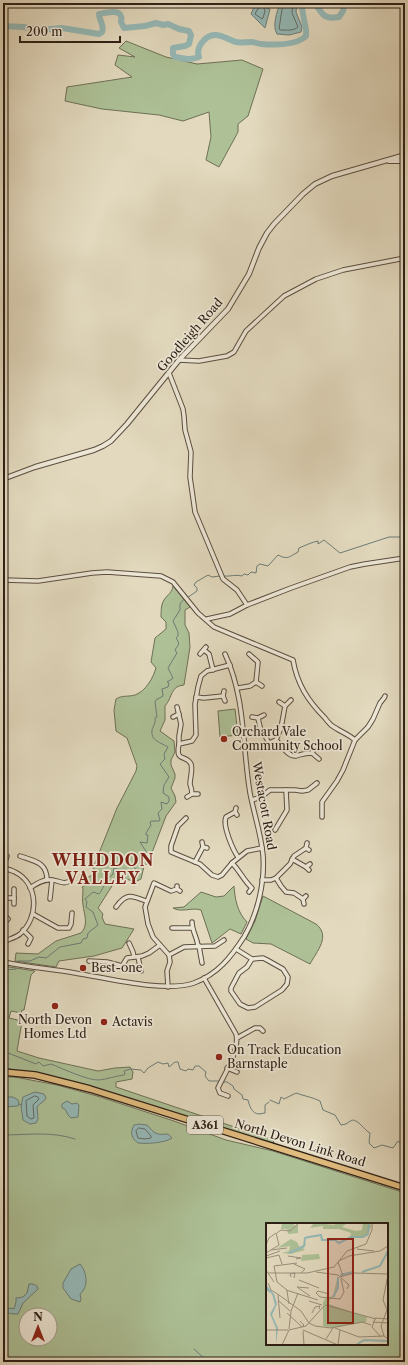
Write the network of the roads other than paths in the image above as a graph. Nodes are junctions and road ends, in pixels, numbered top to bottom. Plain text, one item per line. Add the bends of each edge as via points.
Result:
1 (405, 154) edge
2 (385, 161) junction
3 (405, 161) edge
4 (405, 258) edge
5 (179, 360) junction
6 (169, 373) junction
7 (3, 479) edge
8 (405, 558) edge
9 (3, 580) edge
10 (247, 605) junction
11 (207, 619) junction
12 (200, 654) dead end
13 (225, 654) dead end
14 (248, 654) dead end
15 (230, 665) junction
16 (213, 670) junction
17 (256, 682) junction
18 (262, 686) dead end
19 (238, 688) junction
20 (224, 691) dead end
21 (223, 696) junction
22 (385, 696) dead end
23 (196, 697) junction
24 (291, 700) dead end
25 (225, 701) dead end
26 (279, 702) dead end
27 (285, 706) junction
28 (177, 707) dead end
29 (179, 714) junction
30 (264, 716) dead end
31 (173, 717) dead end
32 (252, 717) dead end
33 (258, 718) junction
34 (276, 740) junction
35 (355, 740) junction
36 (269, 743) junction
37 (179, 744) junction
38 (315, 747) dead end
39 (245, 748) junction
40 (312, 753) junction
41 (318, 760) dead end
42 (317, 783) dead end
43 (312, 787) junction
44 (286, 790) junction
45 (315, 791) dead end
46 (192, 794) junction
47 (198, 794) dead end
48 (187, 797) dead end
49 (252, 800) junction
50 (236, 811) dead end
51 (187, 817) dead end
52 (322, 817) dead end
53 (274, 822) dead end
54 (279, 824) junction
55 (276, 830) dead end
56 (307, 843) dead end
57 (204, 846) dead end
58 (262, 848) junction
59 (7, 856) dead end
60 (20, 856) dead end
61 (238, 857) junction
62 (292, 860) junction
63 (196, 862) junction
64 (232, 863) junction
65 (3, 868) edge
66 (309, 870) dead end
67 (276, 878) junction
68 (50, 880) junction
69 (72, 880) dead end
70 (262, 880) junction
71 (30, 888) junction
72 (14, 889) dead end
73 (178, 889) dead end
74 (250, 892) dead end
75 (3, 898) edge
76 (14, 898) junction
77 (50, 899) dead end
78 (146, 901) junction
79 (14, 904) dead end
80 (304, 904) dead end
81 (116, 909) dead end
82 (3, 914) edge
83 (33, 914) junction
84 (72, 914) dead end
85 (192, 922) dead end
86 (3, 924) edge
87 (172, 928) dead end
88 (192, 928) junction
89 (23, 930) junction
90 (4, 940) edge
91 (224, 940) dead end
92 (129, 943) dead end
93 (28, 944) dead end
94 (160, 945) junction
95 (198, 946) junction
96 (236, 949) junction
97 (169, 955) junction
98 (136, 957) junction
99 (252, 959) junction
100 (89, 961) dead end
101 (3, 962) edge
102 (202, 963) dead end
103 (141, 971) dead end
104 (204, 978) junction
105 (168, 986) junction
106 (267, 992) dead end
107 (270, 997) junction
108 (247, 1008) junction
109 (246, 1014) dead end
110 (263, 1031) dead end
111 (237, 1038) junction
112 (227, 1068) junction
113 (3, 1072) edge
114 (237, 1072) dead end
115 (228, 1096) dead end
116 (405, 1188) edge

1 - 2 street, Goodleigh Road
2 - 3 street
2 - 5 street, Goodleigh Road via 332,176 315,184 303,194 267,233 249,274 228,309
4 - 5 street via 316,278 284,296 246,331 231,354 199,361
5 - 6 street, Goodleigh Road
6 - 7 street, Goodleigh Road via 111,441 94,450
6 - 10 street via 183,409 191,452 190,477 195,512 222,576 237,590
8 - 10 street via 350,567
9 - 11 street via 38,581 100,572 161,576 172,582 198,613
10 - 11 street via 230,614
11 - 35 street via 214,627 293,660 297,679 316,710 331,725
12 - 16 street via 205,648
13 - 15 street, Westacott Road
14 - 17 street via 259,665
15 - 16 street
15 - 19 street, Westacott Road
16 - 23 street via 202,674
17 - 18 street
17 - 19 street
19 - 39 street, Westacott Road
20 - 21 street
21 - 23 street
21 - 25 street
22 - 35 street via 370,723
23 - 37 street via 196,735 192,741
24 - 27 street
26 - 27 street
27 - 34 street
28 - 29 street
29 - 31 street
29 - 37 street
30 - 33 street
32 - 33 street
33 - 36 street
34 - 36 street
34 - 40 street via 290,755
35 - 52 street via 343,770 322,802
36 - 39 street
37 - 46 street via 180,757 191,766
38 - 40 street
39 - 49 street, Westacott Road
40 - 41 street
42 - 43 street
43 - 44 street via 302,792
43 - 45 street
44 - 49 street via 270,790
44 - 54 street via 287,810
46 - 47 street
46 - 48 street
49 - 58 street, Westacott Road
50 - 61 street via 226,817 224,823
51 - 63 street via 180,823 170,849 172,853
53 - 54 street
54 - 55 street
56 - 62 street via 308,849 294,856
57 - 63 street
58 - 61 street via 247,851
58 - 70 street, Westacott Road
59 - 65 street
60 - 68 street via 42,865
61 - 64 street
62 - 66 street via 308,866
62 - 67 street
63 - 64 street via 218,877
64 - 74 street via 252,888
65 - 71 street via 16,872
67 - 70 street
67 - 80 street via 286,892 305,897
68 - 69 street via 65,883
68 - 71 street
68 - 77 street
70 - 96 street, Westacott Road via 256,910 248,930
71 - 83 street via 34,901
72 - 76 street
73 - 78 street via 170,890 154,882
75 - 76 street
76 - 79 street
78 - 81 street via 127,896 119,902
78 - 94 street via 145,912 150,931
82 - 86 street via 8,919
83 - 84 street via 58,928 69,928
83 - 89 street
85 - 88 street
87 - 88 street
88 - 95 street
89 - 90 street via 16,936
89 - 93 street via 31,938
91 - 95 street via 215,946
92 - 98 street
94 - 97 street
94 - 98 street
95 - 97 street via 184,947
95 - 102 street
96 - 99 street
96 - 104 street, Westacott Road via 222,966
97 - 105 street
98 - 100 street via 127,958 121,968 107,962
98 - 103 street
99 - 107 street via 264,958 283,969 287,975 285,987
99 - 108 street via 239,973 231,988 240,1004
101 - 105 street, Westacott Road
104 - 105 street, Westacott Road via 189,984
104 - 111 street
106 - 107 street
107 - 108 street via 255,1007
108 - 109 street
110 - 111 street via 255,1028
111 - 112 street via 236,1049
112 - 114 street
112 - 115 street via 218,1088 219,1092
113 - 116 highway, North Devon Link Road / A361 via 35,1075 90,1089

